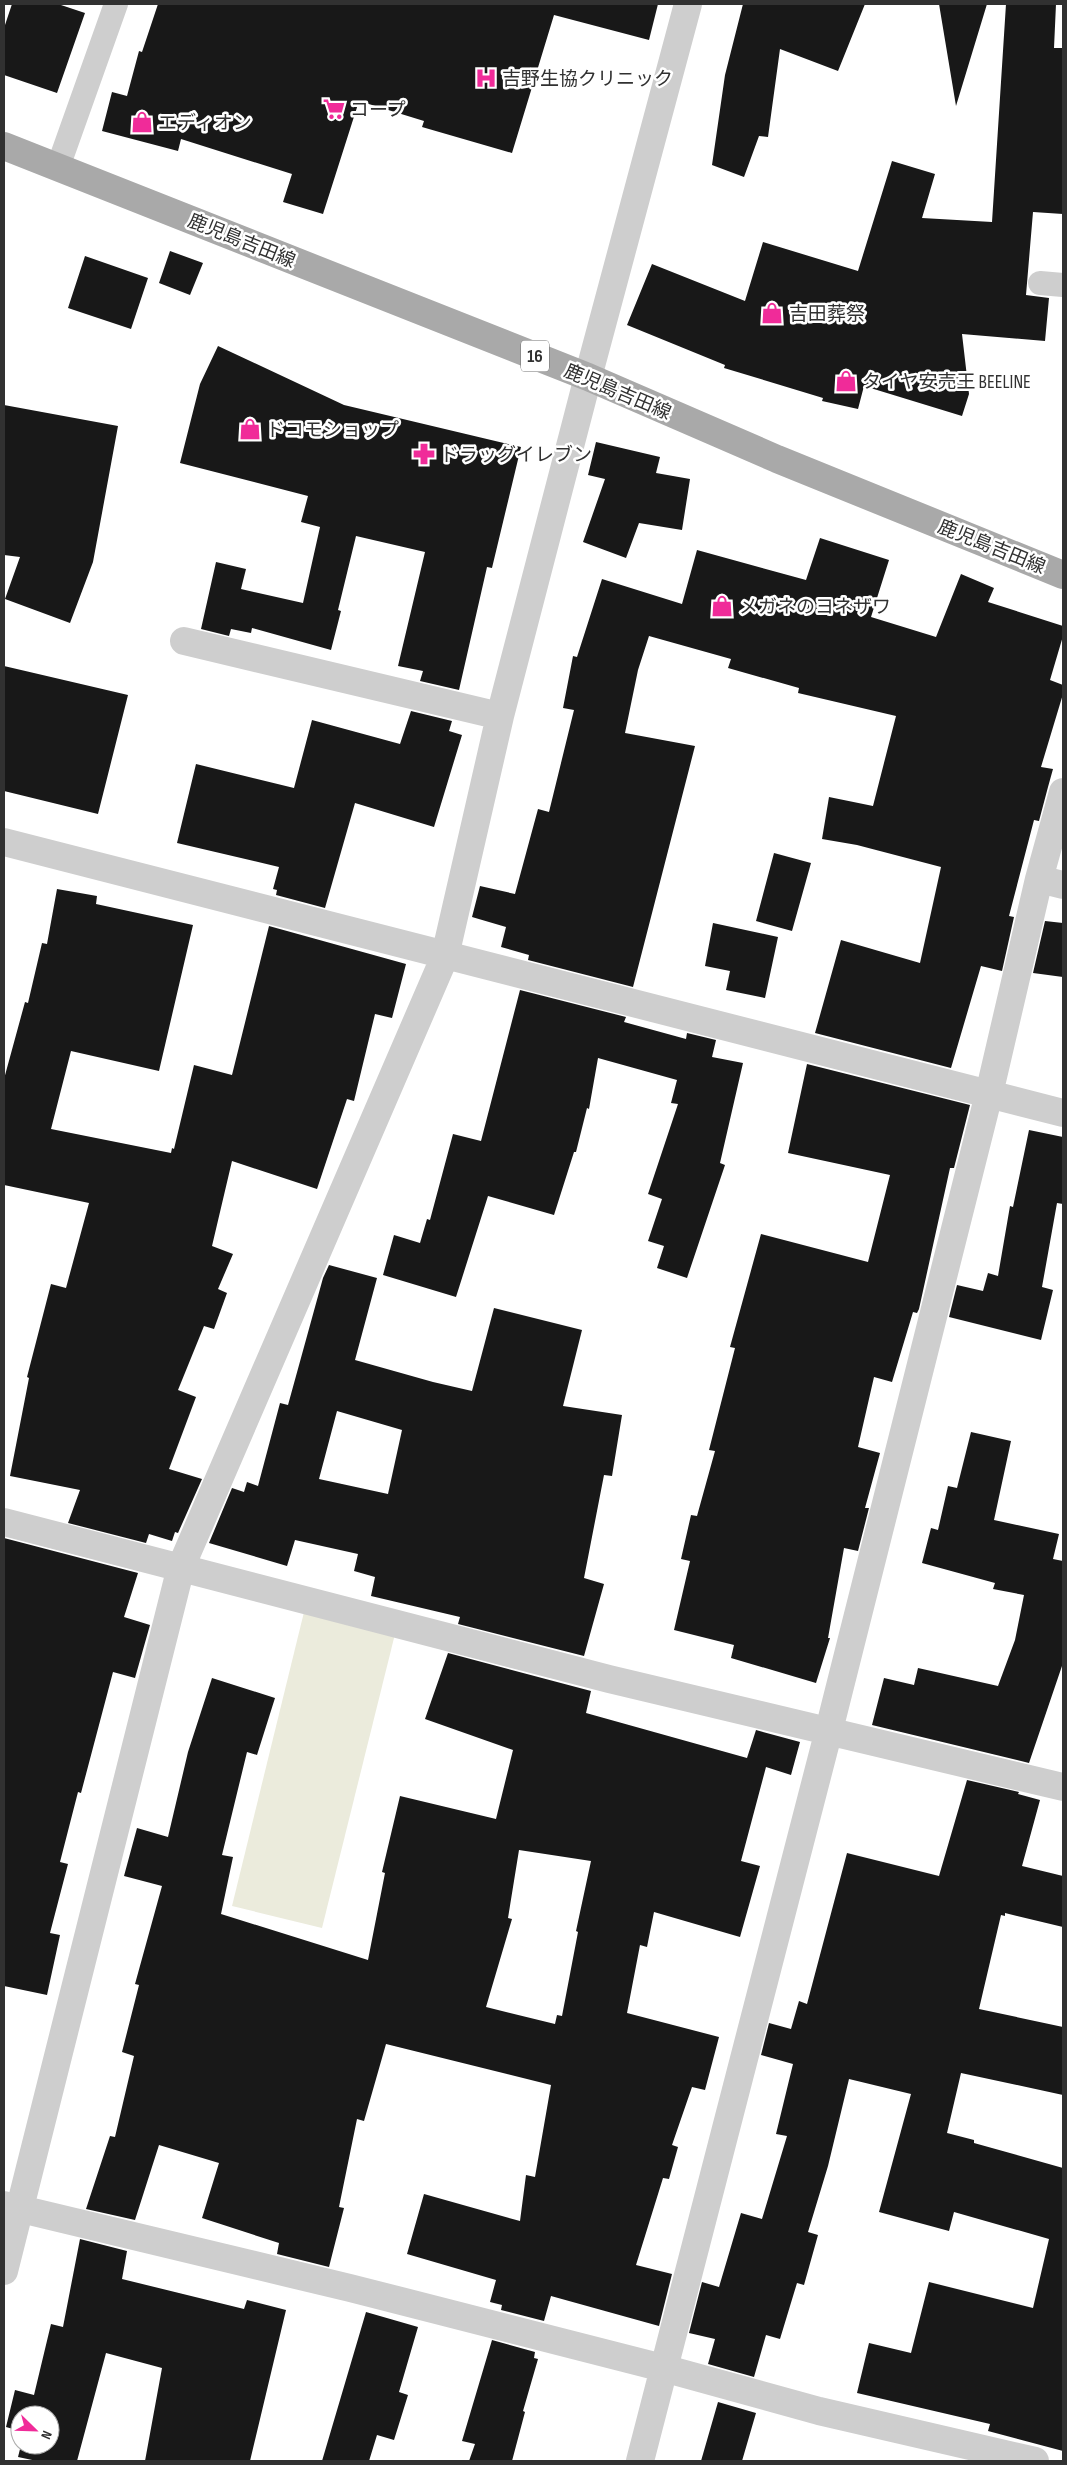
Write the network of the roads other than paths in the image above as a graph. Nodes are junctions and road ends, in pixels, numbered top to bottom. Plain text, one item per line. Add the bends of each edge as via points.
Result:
1 (116, 4) edge
2 (688, 4) edge
3 (4, 146) edge
4 (58, 167) junction
5 (1040, 283) dead end
6 (1063, 285) edge
7 (588, 377) junction
8 (1063, 575) edge
9 (184, 642) dead end
10 (500, 716) junction
11 (1063, 792) edge
12 (4, 842) edge
13 (1051, 882) edge
14 (444, 956) junction
15 (989, 1094) junction
16 (1063, 1112) edge
17 (4, 1522) edge
18 (181, 1567) junction
19 (829, 1730) junction
20 (1063, 1787) edge
21 (12, 2207) edge
22 (4, 2271) edge
23 (663, 2368) junction
24 (640, 2461) edge
25 (1034, 2461) edge

1 - 4 lane
2 - 7 street
3 - 4 main road, 鹿児島吉田線 / 16
4 - 7 main road, 鹿児島吉田線 / 16
5 - 6 lane
7 - 8 main road, 鹿児島吉田線 / 16 via 777,459
7 - 10 street
9 - 10 street
10 - 14 street
11 - 13 street
12 - 14 street
13 - 15 street
14 - 15 street
14 - 18 street
15 - 16 street
15 - 19 street
17 - 18 street
18 - 19 street via 608,1679
18 - 21 street
19 - 20 street
19 - 23 street
21 - 22 street
21 - 23 street
23 - 24 street
23 - 25 street via 819,2411

